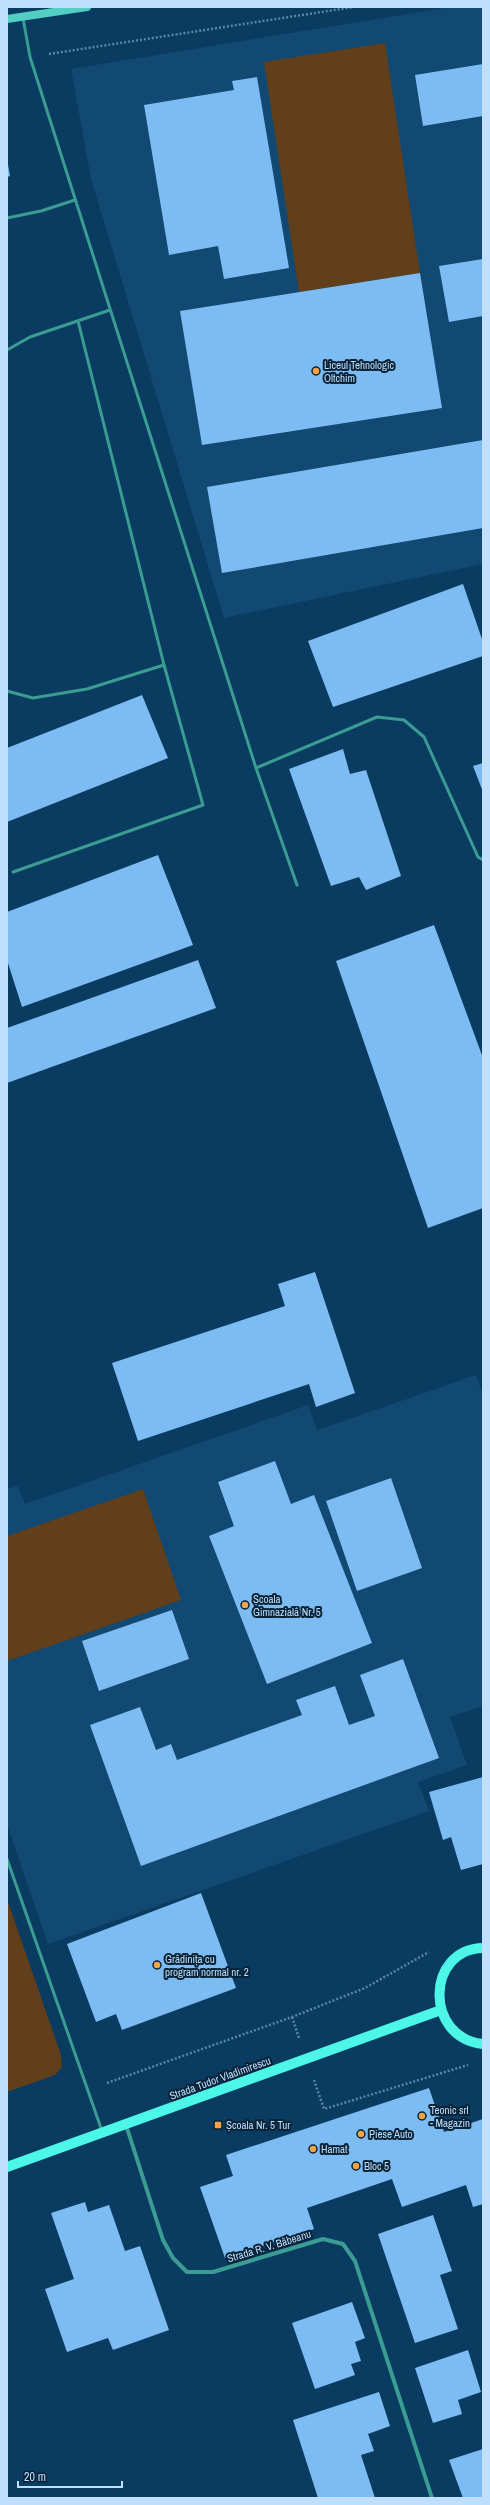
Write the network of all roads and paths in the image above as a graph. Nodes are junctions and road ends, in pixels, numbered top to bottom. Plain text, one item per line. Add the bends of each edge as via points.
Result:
1 (87, 7) edge
2 (354, 7) edge
3 (22, 17) junction
4 (7, 19) edge
5 (30, 57) junction
6 (75, 200) junction
7 (7, 218) edge
8 (110, 310) junction
9 (78, 321) junction
10 (7, 350) edge
11 (164, 665) junction
12 (7, 691) edge
13 (256, 768) junction
14 (483, 860) edge
15 (13, 872) dead end
16 (297, 885) dead end
17 (7, 1859) edge
18 (483, 1948) edge
19 (435, 1949) dead end
20 (441, 2010) junction
21 (292, 2017) junction
22 (483, 2044) edge
23 (306, 2060) junction
24 (475, 2063) dead end
25 (87, 2090) junction
26 (126, 2125) junction
27 (102, 2133) junction
28 (7, 2167) edge
29 (432, 2498) edge

1 - 3 main road
2 - 5 path
3 - 4 main road
3 - 5 lane
5 - 6 lane
6 - 7 lane
6 - 8 lane
8 - 9 lane
8 - 13 lane
9 - 10 lane via 30,336
9 - 11 lane
11 - 12 lane via 87,689 33,698
11 - 15 lane via 203,805
13 - 14 lane via 377,717 404,720 424,737 478,856
13 - 16 lane
17 - 25 lane
18 - 20 main road via 468,1951 449,1965 439,1987
19 - 21 path via 365,1988
20 - 22 main road via 448,2025 460,2036 474,2043
20 - 23 main road, Strada Tudor Vladimirescu
21 - 23 path
21 - 25 path
23 - 24 path via 324,2109
23 - 26 main road, Strada Tudor Vladimirescu
25 - 27 lane
26 - 27 main road, Strada Tudor Vladimirescu
26 - 29 street, Strada R. V. Băbeanu via 162,2240 173,2258 187,2272 213,2272 323,2239 343,2244 356,2261
27 - 28 main road, Strada Tudor Vladimirescu

